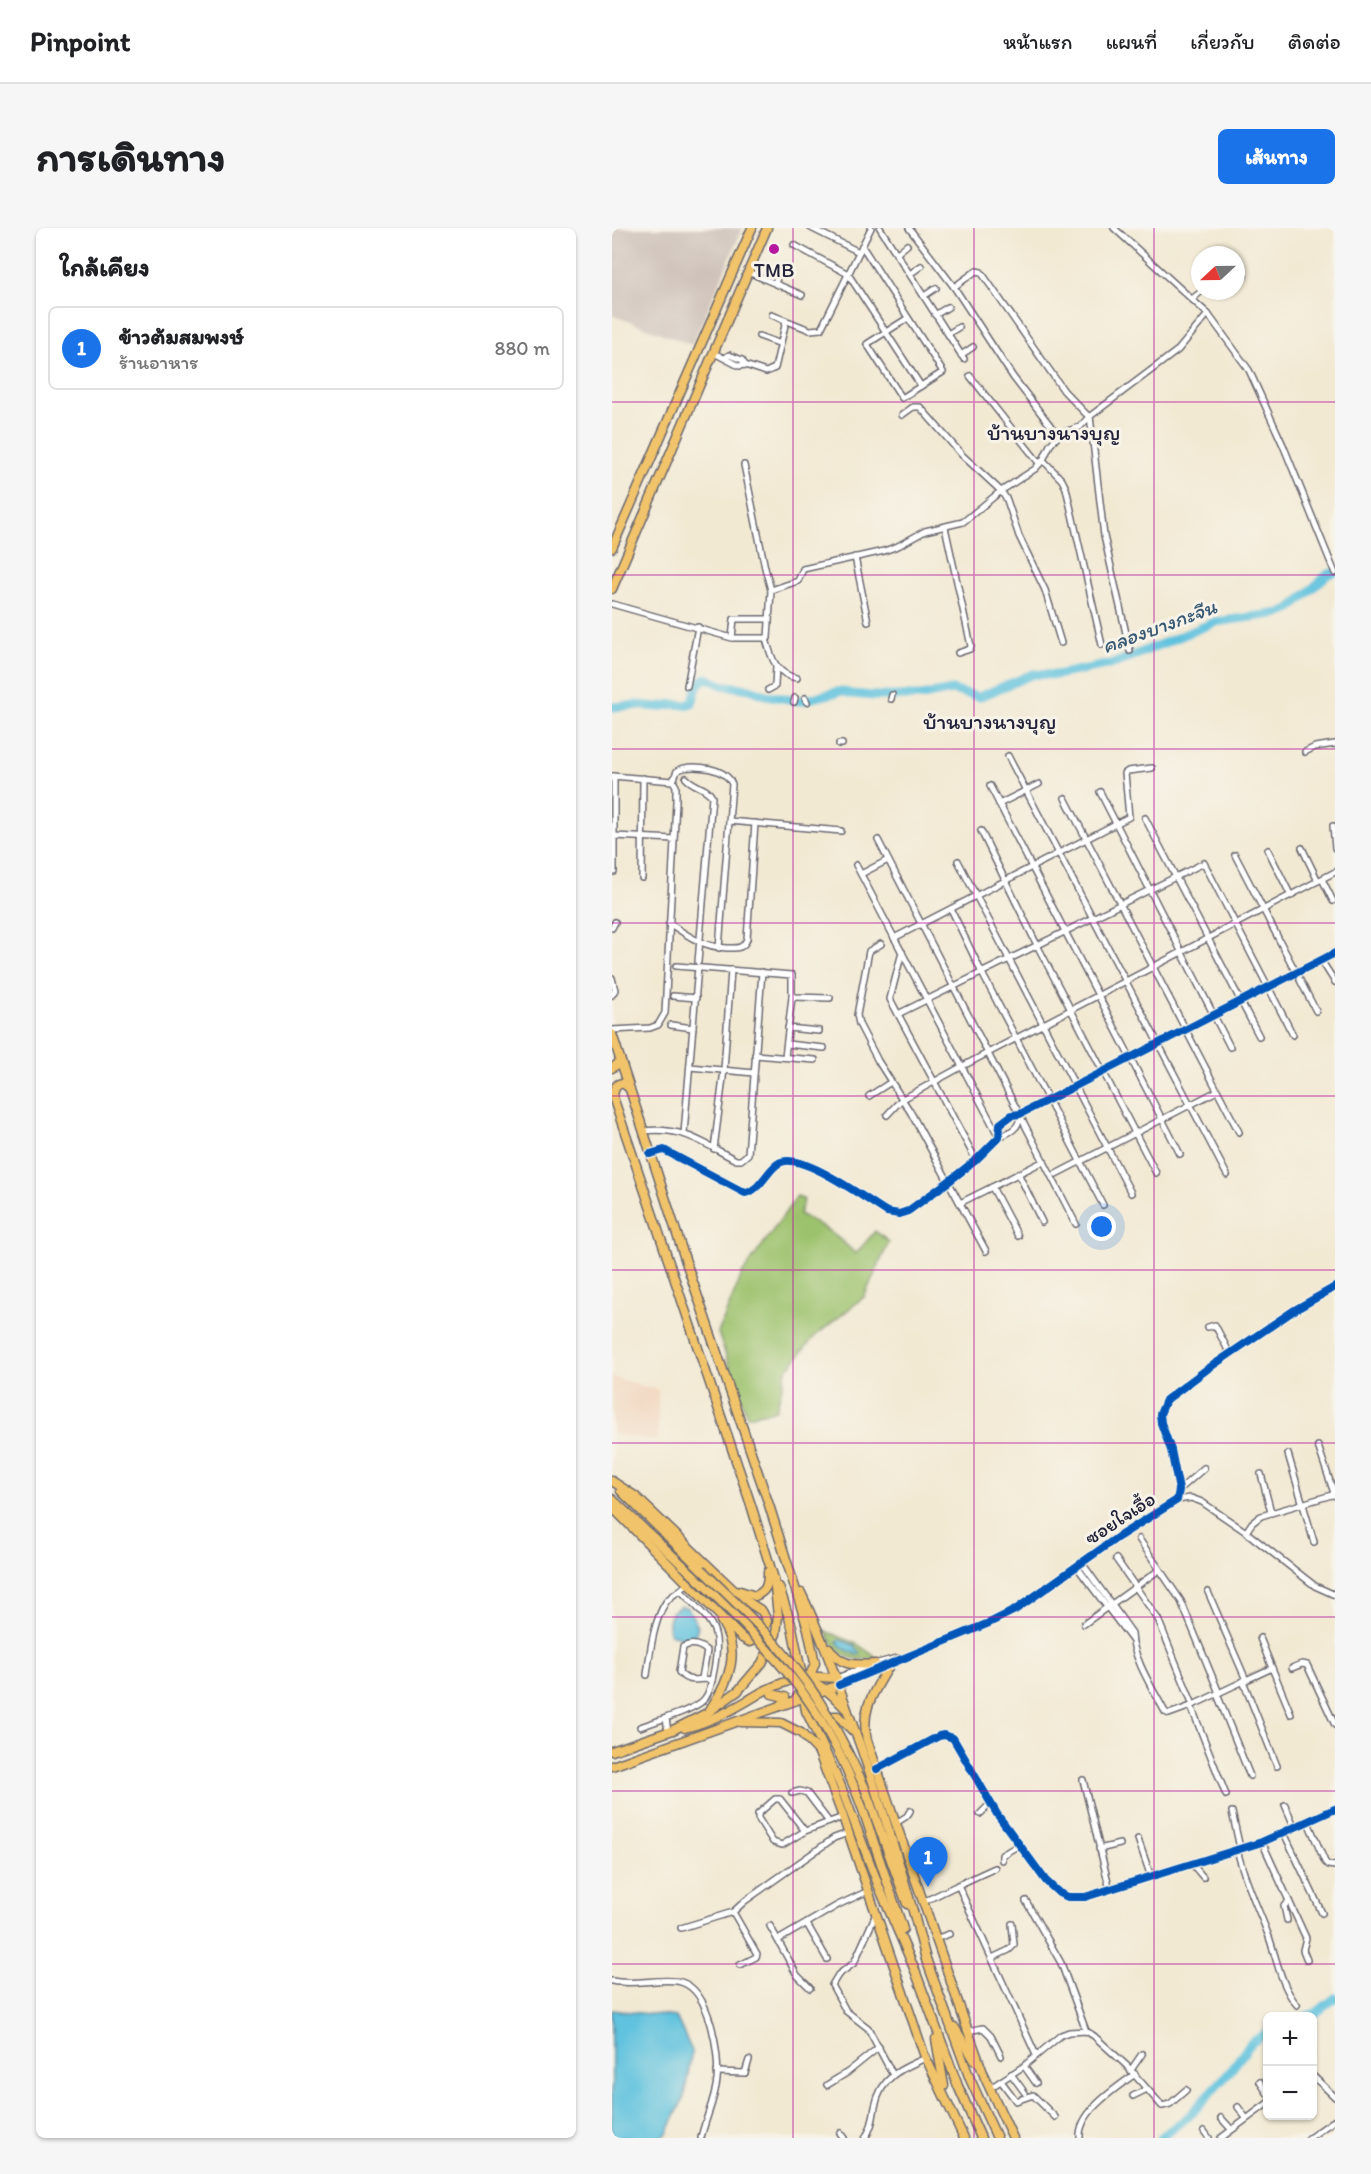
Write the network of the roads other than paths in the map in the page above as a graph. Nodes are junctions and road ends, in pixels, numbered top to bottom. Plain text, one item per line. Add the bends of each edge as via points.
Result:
1 (752, 228) edge
2 (767, 228) edge
3 (811, 228) edge
4 (862, 228) edge
5 (890, 228) edge
6 (909, 228) edge
7 (1114, 228) edge
8 (870, 230) edge
9 (882, 231) edge
10 (794, 245) dead end
11 (908, 245) dead end
12 (862, 246) junction
13 (859, 252) junction
14 (897, 254) junction
15 (921, 266) dead end
16 (781, 268) dead end
17 (748, 272) junction
18 (848, 274) junction
19 (910, 274) junction
20 (775, 283) junction
21 (954, 287) junction
22 (936, 288) dead end
23 (802, 295) dead end
24 (924, 296) junction
25 (1191, 298) edge
26 (1193, 300) edge
27 (948, 307) dead end
28 (1208, 314) junction
29 (772, 315) dead end
30 (935, 315) junction
31 (908, 318) junction
32 (786, 321) junction
33 (960, 327) dead end
34 (886, 332) junction
35 (948, 334) junction
36 (759, 336) dead end
37 (703, 339) junction
38 (781, 344) junction
39 (973, 347) dead end
40 (716, 349) junction
41 (689, 369) junction
42 (705, 376) junction
43 (970, 376) dead end
44 (921, 386) junction
45 (902, 415) dead end
46 (1090, 416) junction
47 (1061, 433) junction
48 (1041, 462) junction
49 (744, 465) dead end
50 (1001, 491) junction
51 (945, 527) junction
52 (612, 548) edge
53 (855, 557) junction
54 (1335, 573) edge
55 (613, 584) edge
56 (771, 590) junction
57 (612, 604) edge
58 (768, 619) junction
59 (868, 622) dead end
60 (698, 627) junction
61 (732, 638) junction
62 (766, 639) junction
63 (1061, 643) dead end
64 (1102, 645) dead end
65 (1130, 651) dead end
66 (958, 653) dead end
67 (776, 664) junction
68 (797, 678) dead end
69 (687, 686) dead end
70 (768, 690) dead end
71 (1335, 744) edge
72 (1305, 752) dead end
73 (1008, 756) dead end
74 (1152, 768) dead end
75 (613, 776) edge
76 (643, 778) junction
77 (686, 778) dead end
78 (673, 780) junction
79 (1039, 784) dead end
80 (990, 786) dead end
81 (1026, 791) junction
82 (1100, 792) dead end
83 (1065, 798) dead end
84 (999, 804) junction
85 (1145, 818) dead end
86 (729, 821) junction
87 (755, 823) junction
88 (1116, 824) junction
89 (1333, 826) dead end
90 (841, 831) dead end
91 (981, 831) dead end
92 (614, 836) junction
93 (643, 837) junction
94 (674, 839) junction
95 (878, 840) dead end
96 (1086, 840) junction
97 (1335, 848) edge
98 (1302, 849) dead end
99 (1268, 850) dead end
100 (1059, 854) junction
101 (1235, 855) dead end
102 (888, 860) junction
103 (958, 861) dead end
104 (856, 865) dead end
105 (1032, 868) junction
106 (614, 872) dead end
107 (1335, 872) edge
108 (861, 874) junction
109 (1177, 877) junction
110 (642, 878) dead end
111 (1320, 880) junction
112 (1006, 881) junction
113 (1149, 891) junction
114 (976, 896) junction
115 (1291, 896) junction
116 (1333, 901) dead end
117 (1120, 904) junction
118 (951, 909) junction
119 (1264, 910) junction
120 (1093, 918) junction
121 (615, 922) dead end
122 (669, 923) junction
123 (921, 924) junction
124 (1236, 925) junction
125 (612, 928) edge
126 (1065, 931) junction
127 (894, 938) junction
128 (1209, 939) junction
129 (700, 944) junction
130 (881, 944) dead end
131 (1037, 945) junction
132 (719, 948) junction
133 (902, 952) junction
134 (1181, 953) junction
135 (1335, 953) edge
136 (1009, 959) junction
137 (1321, 960) junction
138 (698, 965) junction
139 (676, 966) dead end
140 (1153, 968) junction
141 (731, 970) junction
142 (762, 972) junction
143 (982, 972) junction
144 (1296, 973) junction
145 (612, 978) edge
146 (1126, 982) junction
147 (1335, 982) edge
148 (954, 986) junction
149 (1269, 987) junction
150 (612, 995) edge
151 (673, 996) dead end
152 (1098, 996) junction
153 (792, 997) junction
154 (696, 998) junction
155 (830, 998) dead end
156 (926, 1000) junction
157 (1241, 1001) junction
158 (1071, 1010) junction
159 (1316, 1011) dead end
160 (898, 1014) junction
161 (1214, 1016) junction
162 (1043, 1024) junction
163 (671, 1025) dead end
164 (693, 1028) junction
165 (788, 1028) junction
166 (612, 1030) edge
167 (1186, 1030) junction
168 (819, 1031) dead end
169 (612, 1035) edge
170 (1293, 1035) dead end
171 (1259, 1036) dead end
172 (1016, 1039) junction
173 (787, 1044) junction
174 (1158, 1045) junction
175 (1230, 1047) dead end
176 (824, 1048) dead end
177 (988, 1053) junction
178 (755, 1055) junction
179 (785, 1058) junction
180 (620, 1059) junction
181 (1131, 1059) junction
182 (815, 1060) dead end
183 (961, 1066) junction
184 (690, 1067) junction
185 (612, 1068) edge
186 (724, 1070) junction
187 (1103, 1072) junction
188 (754, 1073) junction
189 (891, 1082) junction
190 (934, 1082) junction
191 (1076, 1086) junction
192 (629, 1088) junction
193 (1217, 1091) junction
194 (612, 1095) edge
195 (868, 1096) dead end
196 (901, 1100) junction
197 (1048, 1100) junction
198 (1189, 1105) junction
199 (1020, 1114) junction
200 (887, 1115) dead end
201 (1162, 1119) junction
202 (643, 1131) junction
203 (1239, 1132) dead end
204 (684, 1133) junction
205 (1135, 1133) junction
206 (999, 1137) junction
207 (1107, 1147) junction
208 (714, 1149) junction
209 (650, 1154) junction
210 (1180, 1154) dead end
211 (976, 1160) junction
212 (1044, 1161) junction
213 (1080, 1161) junction
214 (1018, 1173) junction
215 (1156, 1173) dead end
216 (1056, 1174) dead end
217 (1227, 1175) dead end
218 (948, 1182) junction
219 (992, 1187) junction
220 (1131, 1192) dead end
221 (960, 1203) junction
222 (1103, 1205) dead end
223 (1042, 1222) dead end
224 (1076, 1224) dead end
225 (1018, 1236) dead end
226 (986, 1251) dead end
227 (1335, 1287) edge
228 (1208, 1327) dead end
229 (1230, 1354) junction
230 (1318, 1446) dead end
231 (1288, 1454) dead end
232 (1204, 1468) dead end
233 (1260, 1474) dead end
234 (612, 1482) edge
235 (1179, 1490) junction
236 (1335, 1495) edge
237 (612, 1499) edge
238 (1178, 1500) junction
239 (1302, 1503) junction
240 (612, 1507) edge
241 (1271, 1512) junction
242 (1246, 1532) junction
243 (1139, 1539) dead end
244 (1314, 1542) dead end
245 (765, 1550) junction
246 (1116, 1559) dead end
247 (1082, 1563) junction
248 (1077, 1567) junction
249 (1159, 1570) junction
250 (790, 1572) junction
251 (794, 1585) junction
252 (684, 1587) junction
253 (1136, 1587) junction
254 (734, 1588) junction
255 (1208, 1592) dead end
256 (1335, 1595) edge
257 (783, 1597) junction
258 (1109, 1606) junction
259 (715, 1613) junction
260 (1084, 1623) dead end
261 (822, 1638) junction
262 (1260, 1638) dead end
263 (707, 1651) junction
264 (718, 1652) junction
265 (904, 1657) junction
266 (875, 1664) junction
267 (890, 1664) junction
268 (1272, 1668) junction
269 (1292, 1668) dead end
270 (647, 1675) dead end
271 (702, 1678) junction
272 (712, 1680) junction
273 (1244, 1680) junction
274 (833, 1684) junction
275 (804, 1686) junction
276 (1218, 1693) junction
277 (772, 1694) junction
278 (748, 1702) junction
279 (781, 1705) junction
280 (1192, 1706) junction
281 (848, 1711) junction
282 (707, 1713) junction
283 (1291, 1714) dead end
284 (666, 1718) junction
285 (736, 1722) junction
286 (1335, 1725) edge
287 (640, 1727) dead end
288 (670, 1731) junction
289 (816, 1734) junction
290 (860, 1740) junction
291 (818, 1750) junction
292 (612, 1752) edge
293 (871, 1752) junction
294 (612, 1766) edge
295 (1276, 1766) dead end
296 (878, 1769) junction
297 (1250, 1776) dead end
298 (1083, 1780) dead end
299 (882, 1781) junction
300 (840, 1784) junction
301 (792, 1793) dead end
302 (1226, 1795) dead end
303 (990, 1804) junction
304 (1285, 1805) dead end
305 (1335, 1809) edge
306 (910, 1811) dead end
307 (1232, 1812) dead end
308 (980, 1814) dead end
309 (843, 1817) junction
310 (829, 1822) junction
311 (1308, 1822) junction
312 (896, 1823) junction
313 (1295, 1828) junction
314 (805, 1831) junction
315 (891, 1832) junction
316 (848, 1833) junction
317 (1284, 1833) junction
318 (1138, 1839) dead end
319 (1262, 1842) junction
320 (1120, 1844) dead end
321 (1019, 1845) junction
322 (1239, 1849) junction
323 (1100, 1850) junction
324 (1002, 1860) dead end
325 (1192, 1864) junction
326 (1335, 1866) edge
327 (995, 1868) dead end
328 (1151, 1877) junction
329 (1203, 1877) dead end
330 (958, 1885) junction
331 (1110, 1890) junction
332 (868, 1891) junction
333 (1026, 1901) dead end
334 (1289, 1901) junction
335 (923, 1902) junction
336 (733, 1912) junction
337 (1322, 1913) dead end
338 (876, 1914) junction
339 (1287, 1920) dead end
340 (807, 1924) junction
341 (1012, 1924) dead end
342 (770, 1926) dead end
343 (681, 1928) dead end
344 (949, 1934) dead end
345 (935, 1939) junction
346 (778, 1940) junction
347 (992, 1958) junction
348 (827, 1959) dead end
349 (1307, 1960) dead end
350 (927, 1963) junction
351 (740, 1965) dead end
352 (914, 1968) junction
353 (612, 1981) edge
354 (810, 1988) dead end
355 (1297, 2005) dead end
356 (944, 2010) junction
357 (933, 2022) junction
358 (968, 2031) junction
359 (1086, 2031) junction
360 (879, 2047) junction
361 (1142, 2054) dead end
362 (1036, 2055) junction
363 (1001, 2056) dead end
364 (749, 2060) dead end
365 (922, 2060) junction
366 (1024, 2066) junction
367 (1133, 2072) junction
368 (717, 2073) junction
369 (1011, 2074) junction
370 (893, 2075) junction
371 (986, 2078) junction
372 (1317, 2080) edge
373 (1001, 2081) junction
374 (1260, 2082) dead end
375 (1036, 2083) dead end
376 (827, 2085) dead end
377 (1263, 2086) edge
378 (990, 2088) junction
379 (1147, 2089) junction
380 (1186, 2090) dead end
381 (1025, 2093) dead end
382 (1133, 2096) dead end
383 (1335, 2097) edge
384 (946, 2098) junction
385 (1263, 2106) edge
386 (1238, 2107) dead end
387 (1055, 2117) dead end
388 (1221, 2118) dead end
389 (1246, 2118) junction
390 (1335, 2120) edge
391 (1231, 2128) junction
392 (1204, 2131) dead end
393 (700, 2138) edge
394 (865, 2138) edge
395 (964, 2138) edge
396 (981, 2138) edge
397 (997, 2138) edge
398 (1013, 2138) edge
399 (1080, 2138) edge
400 (1209, 2138) edge
401 (1221, 2138) edge
402 (1309, 2138) edge

1 - 37 main road
2 - 17 main road
3 - 13 street
4 - 8 street
5 - 9 street
6 - 21 street
7 - 25 street
8 - 12 street
9 - 14 street
10 - 18 street
11 - 14 street
12 - 13 street
12 - 31 street
13 - 18 street
14 - 19 street
15 - 19 street
16 - 20 street
17 - 20 street
17 - 40 main road
18 - 32 street via 821,329 810,330
18 - 34 street
19 - 24 street
20 - 23 street
21 - 46 street via 976,271 981,272 1064,391
21 - 47 street via 1013,377 1053,429
22 - 24 street
24 - 30 street
26 - 28 street
27 - 30 street
28 - 46 street via 1178,350
28 - 54 street via 1249,370
29 - 32 street
30 - 35 street
31 - 34 street
31 - 44 street via 943,372
32 - 38 street
33 - 35 street
34 - 44 street
34 - 44 street via 867,344 902,398
35 - 39 street via 962,357
36 - 38 street
37 - 40 main road via 705,348
37 - 41 main road
38 - 40 street via 771,372 744,365 742,360 729,355 725,358
40 - 42 main road
41 - 42 main road via 700,363 705,367
41 - 52 main road
42 - 55 main road
43 - 48 street
45 - 50 street via 920,407 962,455
46 - 47 street via 1080,427
46 - 65 street via 1104,536
47 - 48 street
48 - 50 street
48 - 64 street via 1066,488
49 - 56 street
50 - 51 street via 963,522
50 - 63 street via 1045,590
51 - 53 street via 925,531 894,548
51 - 66 street via 971,646
53 - 56 street via 803,569 798,581
53 - 59 street
56 - 58 street
57 - 60 street
58 - 61 street via 734,619
58 - 62 street
60 - 61 street
60 - 69 street
61 - 62 street
62 - 67 street
67 - 68 street via 784,674
67 - 70 street via 775,686
71 - 72 street
73 - 81 street
74 - 88 street via 1125,773 1129,817
75 - 76 street
75 - 92 street
76 - 78 street
76 - 93 street
77 - 129 street via 712,797
78 - 86 street via 677,771 686,767 711,769 726,776 733,791
78 - 94 street
79 - 81 street
80 - 84 street
81 - 84 street
81 - 100 street
82 - 88 street
83 - 96 street
84 - 105 street
85 - 109 street
86 - 87 street
86 - 132 street
87 - 90 street
87 - 132 street via 747,939 738,948
88 - 96 street
88 - 113 street
89 - 97 street
91 - 112 street
92 - 93 street
92 - 106 street
93 - 94 street
93 - 110 street
94 - 122 street
95 - 102 street
96 - 100 street
96 - 117 street
98 - 111 street
99 - 115 street
100 - 105 street
100 - 120 street
101 - 119 street
102 - 108 street
102 - 123 street
103 - 114 street
104 - 108 street
105 - 112 street
105 - 126 street
107 - 111 street
108 - 127 street
109 - 113 street
109 - 124 street via 1204,863
109 - 128 street
111 - 115 street
111 - 116 street
112 - 114 street
112 - 131 street
113 - 117 street
113 - 134 street
114 - 118 street
114 - 136 street
115 - 119 street
117 - 120 street
117 - 140 street
118 - 123 street
118 - 143 street
119 - 124 street
119 - 144 street
120 - 126 street
120 - 146 street
121 - 125 street
122 - 129 street
122 - 166 street via 665,1013 658,1025 650,1028
123 - 127 street
123 - 148 street
124 - 128 street
124 - 149 street
126 - 131 street
126 - 152 street
127 - 133 street
128 - 134 street
128 - 157 street
129 - 132 street
129 - 138 street
130 - 189 street via 869,951 857,1019
131 - 136 street
131 - 158 street
133 - 156 street
133 - 160 street via 890,997
134 - 140 street
134 - 161 street
135 - 137 street
136 - 143 street
136 - 162 street
137 - 144 street
137 - 147 street
138 - 139 street
138 - 141 street
138 - 154 street
140 - 146 street
140 - 167 street
141 - 142 street
141 - 186 street
142 - 153 street via 792,975
142 - 178 street
143 - 148 street
143 - 172 street
144 - 149 street
144 - 159 street
145 - 150 street
146 - 152 street
146 - 174 street
148 - 156 street
148 - 177 street
149 - 157 street
149 - 170 street
151 - 154 street
152 - 158 street
152 - 181 street
153 - 155 street
153 - 165 street
154 - 164 street
156 - 160 street
156 - 183 street
157 - 161 street
157 - 171 street
158 - 162 street
158 - 187 street
160 - 190 street
161 - 167 street
161 - 175 street
162 - 172 street
162 - 191 street
163 - 164 street
164 - 184 street
165 - 168 street
165 - 173 street
167 - 174 street
167 - 193 street
169 - 180 main road
172 - 177 street
172 - 197 street
173 - 176 street
173 - 179 street
174 - 181 street
174 - 198 street
177 - 183 street
177 - 199 street
178 - 179 street
178 - 188 street
179 - 182 street
180 - 185 main road
180 - 192 main road
181 - 187 street
181 - 201 street
183 - 190 street
183 - 206 street
184 - 186 street
184 - 204 street
186 - 188 street
186 - 208 street
187 - 191 street
187 - 205 street
188 - 208 street via 748,1154 736,1160
189 - 195 street
189 - 196 street
190 - 196 street
190 - 211 street
191 - 197 street
191 - 207 street
192 - 194 main road via 619,1083
192 - 202 main road
193 - 198 street
193 - 203 street
194 - 245 main road
196 - 200 street
196 - 218 street
197 - 199 street
197 - 213 street
198 - 201 street
198 - 217 street
199 - 206 street via 1013,1131
199 - 206 street via 1011,1115 1000,1124
199 - 212 street
201 - 205 street
201 - 210 street
202 - 204 street
202 - 209 main road
204 - 208 street
205 - 207 street
205 - 215 street
206 - 211 street
207 - 213 street
207 - 220 street
209 - 218 street via 664,1150 745,1192 755,1189 778,1163 807,1163 887,1212 899,1214
209 - 250 main road
211 - 218 street
212 - 214 street
212 - 224 street
213 - 216 street
213 - 222 street
214 - 219 street
214 - 223 street
218 - 221 street
219 - 221 street
219 - 225 street
221 - 226 street
227 - 229 street, ซอยใจเอื้อ
228 - 229 street via 1215,1325
229 - 235 street, ซอยใจเอื้อ via 1171,1394 1162,1406 1161,1423 1170,1444
230 - 236 street
231 - 239 street
232 - 235 street
233 - 241 street
234 - 254 main road via 635,1496
234 - 350 main road, bridge via 772,1640 822,1705 864,1786
235 - 238 street, ซอยใจเอื้อ
236 - 239 street
237 - 352 main road, bridge via 767,1649 805,1696 846,1769 862,1807
238 - 242 street via 1196,1499
238 - 247 street, ซอยใจเอื้อ
239 - 241 street
239 - 244 street
240 - 252 main road
241 - 242 street via 1257,1519
242 - 256 street via 1315,1586
243 - 249 street
245 - 254 main road via 765,1589 755,1596
245 - 257 main road
245 - 282 main road via 776,1590 776,1634 752,1677
246 - 253 street
247 - 248 street, ซอยใจเอื้อ
247 - 258 street
248 - 258 street
248 - 265 street, ซอยใจเอื้อ via 1004,1616
249 - 253 street
249 - 276 street via 1181,1601
250 - 251 main road
250 - 261 main road
251 - 257 main road via 790,1597
251 - 275 main road via 815,1663
252 - 259 main road
252 - 264 street via 713,1626
252 - 270 street via 666,1602 651,1647
253 - 258 street
253 - 280 street via 1158,1619
254 - 259 main road via 766,1616 761,1638 750,1642 742,1638
255 - 273 street
257 - 275 main road via 806,1670
258 - 260 street
258 - 280 street via 1132,1640 1166,1712 1172,1714
259 - 282 main road via 731,1644 731,1669 723,1690
261 - 266 main road via 844,1664
261 - 274 main road
262 - 268 street
263 - 264 street
263 - 271 street
263 - 271 street via 694,1644 683,1647 679,1672 690,1681
264 - 272 street
265 - 266 street
265 - 267 street
266 - 274 street
267 - 274 street
267 - 293 main road via 864,1715
268 - 273 street
268 - 283 street
269 - 286 street via 1307,1665
271 - 272 street
272 - 284 street via 702,1702
273 - 276 street
273 - 295 street
274 - 275 main road
274 - 275 main road
274 - 275 main road
274 - 281 main road
274 - 281 main road
274 - 289 main road via 815,1714
275 - 277 main road
275 - 278 main road via 758,1694
275 - 279 main road
275 - 289 main road via 806,1711
276 - 280 street
276 - 297 street
277 - 278 main road
277 - 279 main road via 785,1697
278 - 288 main road via 718,1717
279 - 285 main road
280 - 302 street
281 - 290 main road
282 - 288 main road
284 - 287 street
284 - 288 street
285 - 291 main road via 781,1724 801,1733
285 - 294 main road
288 - 292 main road
289 - 290 main road via 818,1723 833,1715 843,1720
289 - 300 main road
290 - 293 main road
290 - 315 main road
291 - 300 main road
291 - 309 main road
293 - 296 main road
296 - 299 main road
296 - 303 street via 939,1736 949,1736
298 - 323 street
299 - 312 main road
299 - 315 main road
300 - 352 main road
301 - 310 street via 807,1793
303 - 308 street
303 - 321 street
304 - 313 street
305 - 311 street
306 - 312 street
307 - 322 street
309 - 310 street
309 - 316 main road
310 - 314 street
311 - 313 street
311 - 326 street via 1325,1862
312 - 335 main road
313 - 317 street
314 - 314 street via 777,1845 758,1814 780,1799
315 - 350 main road
316 - 332 main road
316 - 336 street via 834,1838
317 - 319 street
317 - 337 street
318 - 328 street
319 - 322 street
319 - 334 street
320 - 323 street
321 - 324 street via 1002,1854
321 - 331 street via 1059,1893 1075,1898
322 - 325 street
322 - 355 street via 1243,1876 1287,1991
323 - 331 street
325 - 328 street
325 - 329 street
327 - 330 street
328 - 331 street
330 - 335 street
330 - 347 street
332 - 338 main road
332 - 340 street
333 - 359 street via 1060,1963
334 - 339 street via 1284,1906
334 - 349 street via 1306,1938 1303,1950
335 - 345 main road
336 - 343 street
336 - 351 street via 757,1954
338 - 360 street via 854,1964 838,1975 832,1985 846,2011 863,2023
338 - 365 main road
340 - 346 street
340 - 348 street
341 - 347 street via 1014,1945
342 - 346 street
344 - 345 street
345 - 358 main road
346 - 354 street via 797,1975
347 - 362 street
350 - 356 main road
352 - 357 main road
353 - 368 street via 676,1981 691,1987 704,2006 714,2035
356 - 371 main road
356 - 397 main road
357 - 384 main road
357 - 396 main road
358 - 363 street via 982,2028
358 - 371 main road
359 - 362 street via 1061,2035
359 - 367 street
360 - 370 street
360 - 376 street
361 - 367 street
362 - 366 street
364 - 368 street via 745,2073
365 - 370 street
365 - 384 main road
366 - 369 street
366 - 375 street
367 - 379 street
367 - 399 street via 1100,2100 1082,2125
368 - 393 street
369 - 373 street
369 - 381 street
370 - 394 street via 882,2086
371 - 378 main road
372 - 383 street
373 - 378 street
373 - 387 street via 1016,2101 1033,2095
374 - 377 street
378 - 398 main road
379 - 380 street via 1163,2107
379 - 382 street
384 - 395 main road
385 - 389 street
386 - 389 street
388 - 391 street
389 - 391 street
390 - 402 street
391 - 401 street
392 - 400 street

